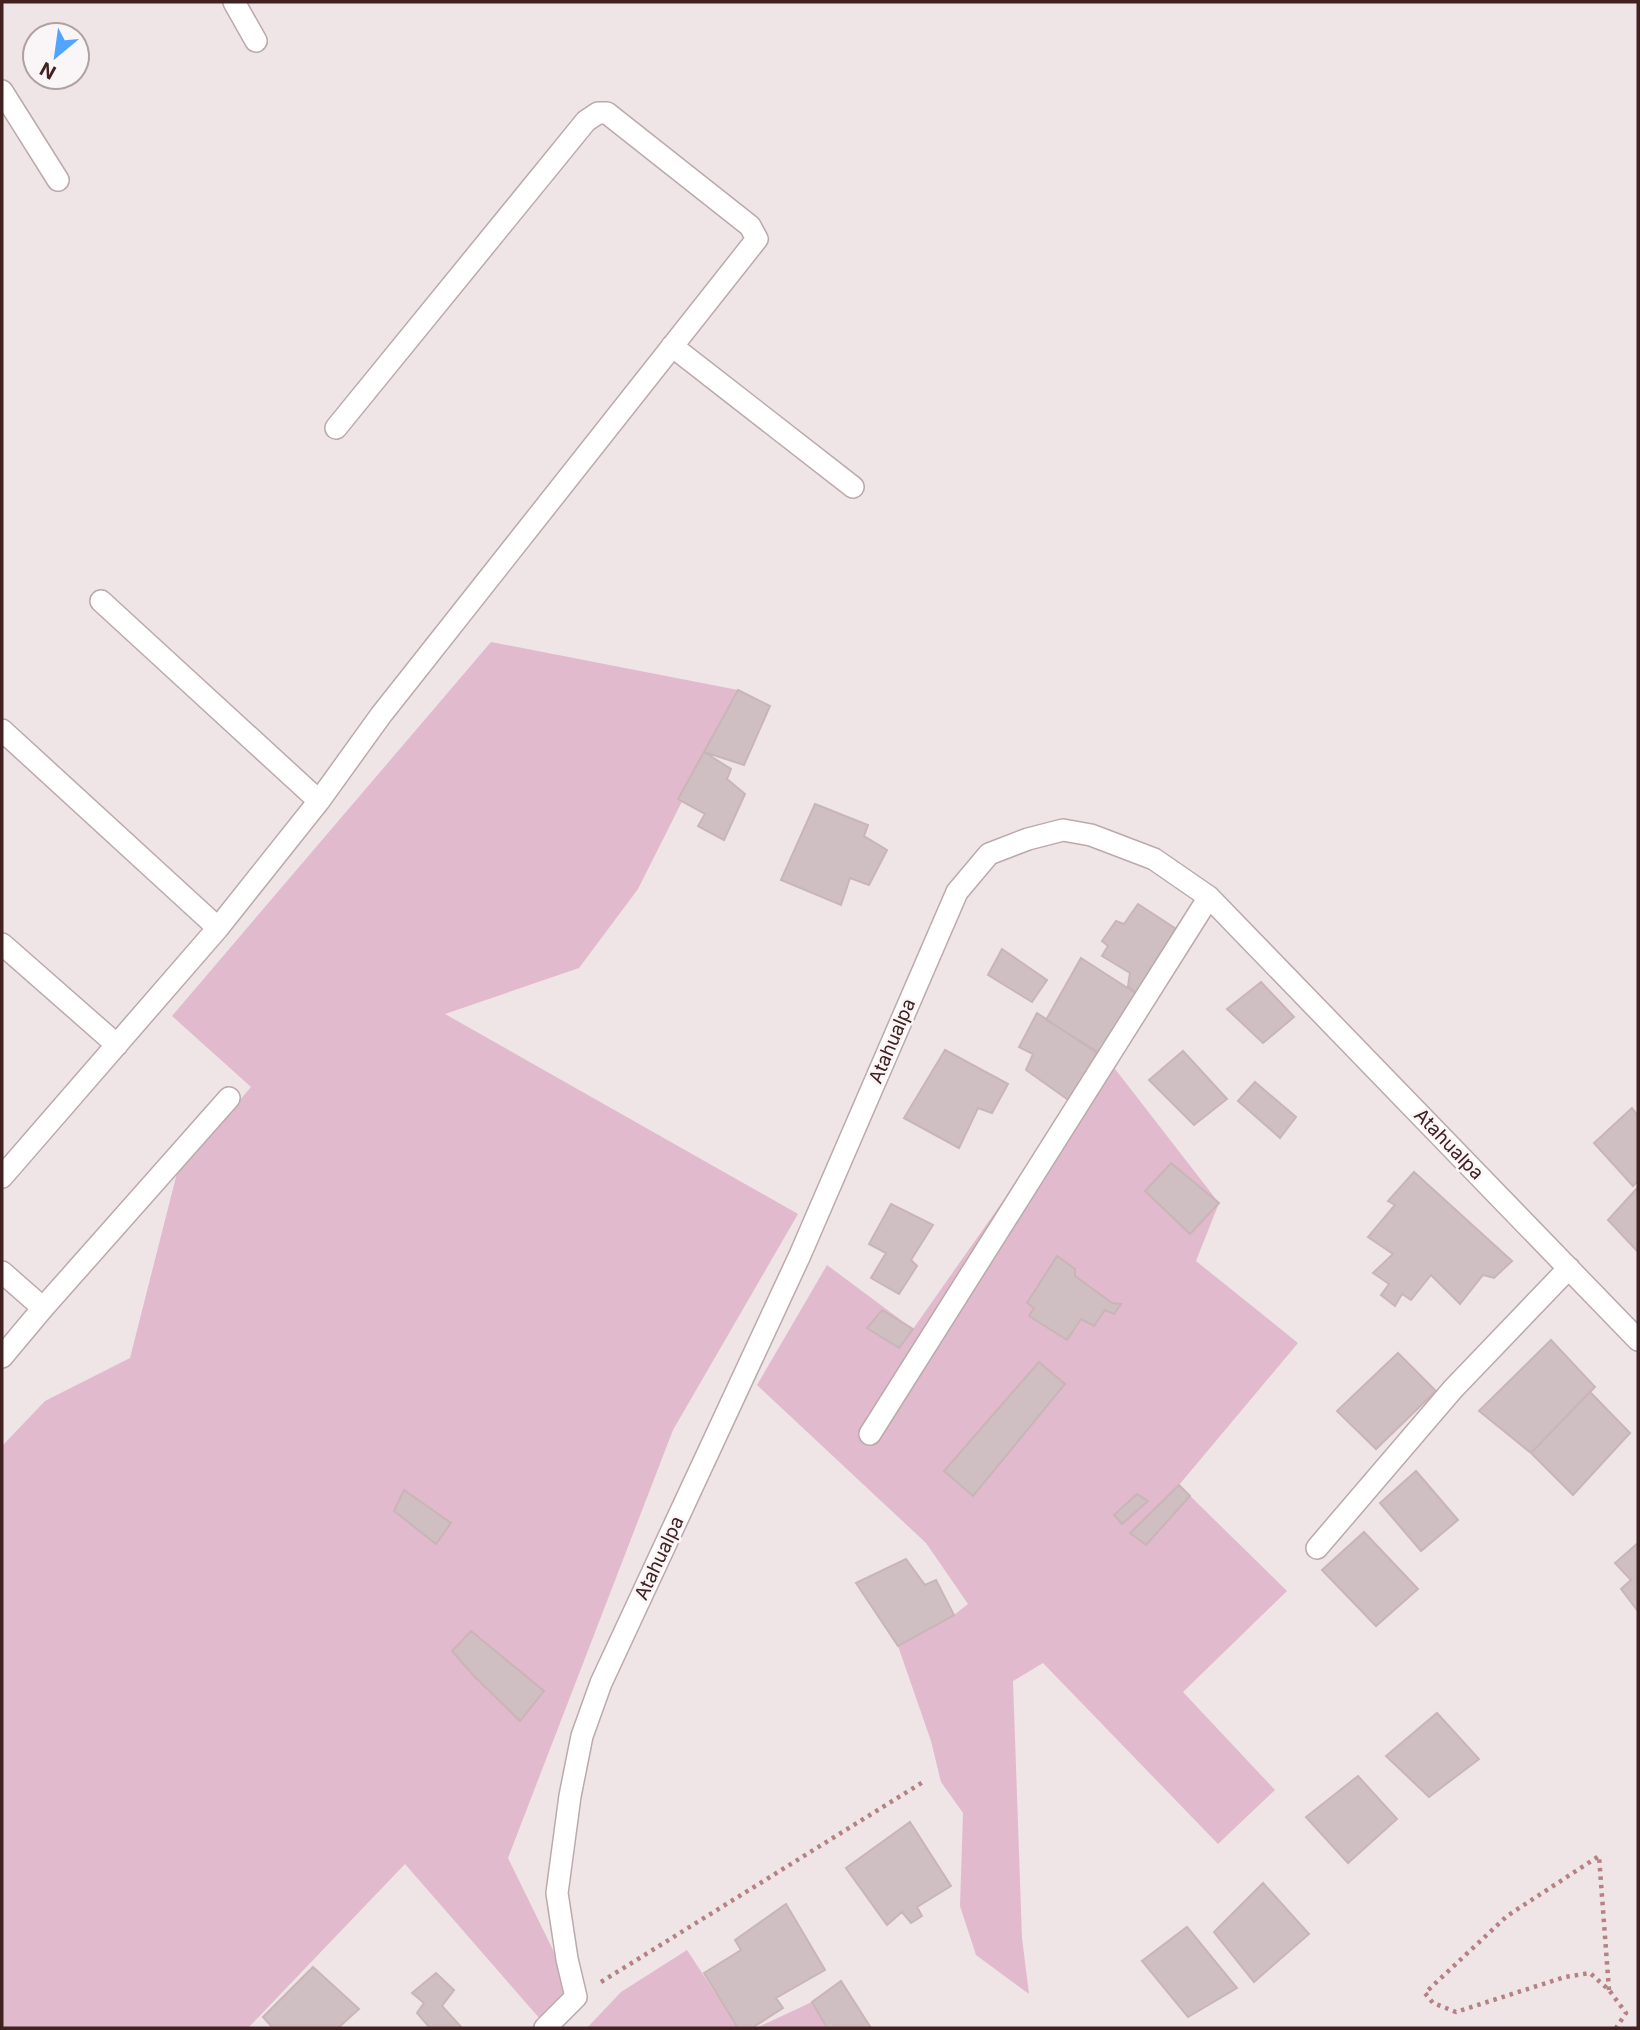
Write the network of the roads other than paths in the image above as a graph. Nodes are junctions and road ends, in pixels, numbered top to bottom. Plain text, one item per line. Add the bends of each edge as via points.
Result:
1 (234, 2) edge
2 (256, 41) dead end
3 (2, 91) edge
4 (58, 180) dead end
5 (671, 346) junction
6 (337, 428) dead end
7 (853, 487) dead end
8 (101, 601) dead end
9 (2, 730) edge
10 (319, 801) junction
11 (1209, 897) junction
12 (218, 928) junction
13 (2, 944) edge
14 (117, 1045) junction
15 (229, 1098) dead end
16 (4, 1171) edge
17 (1569, 1268) junction
18 (2, 1272) edge
19 (43, 1308) junction
20 (1638, 1340) edge
21 (2, 1357) edge
22 (870, 1434) dead end
23 (1317, 1548) dead end
24 (545, 2028) edge

1 - 2 street
3 - 4 street
5 - 6 street via 757,239 750,226 607,113 598,113 586,121
5 - 7 street
5 - 10 street via 381,715
8 - 10 street
9 - 12 street
10 - 12 street
11 - 17 street, Atahualpa
11 - 22 street
11 - 24 street, Atahualpa via 1154,859 1091,835 1063,830 989,854 957,891 800,1255 601,1683 582,1736 557,1893 576,1997
12 - 14 street
13 - 14 street
14 - 16 street
15 - 19 street
17 - 20 street, Atahualpa
17 - 23 street via 1453,1389
18 - 19 street
19 - 21 street

